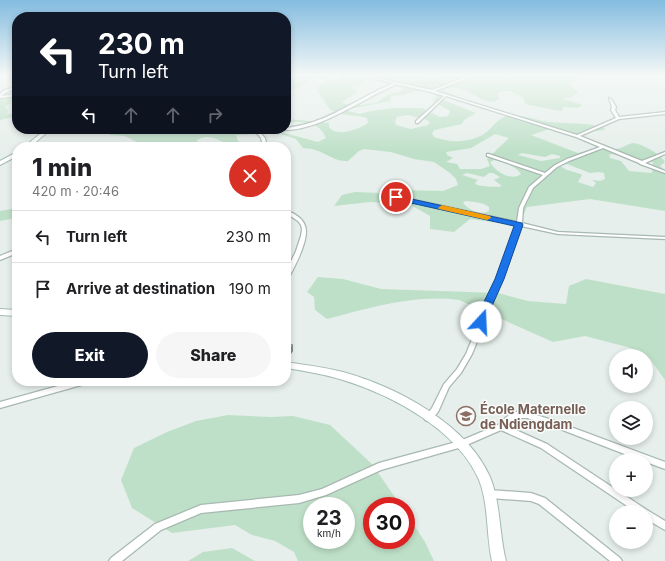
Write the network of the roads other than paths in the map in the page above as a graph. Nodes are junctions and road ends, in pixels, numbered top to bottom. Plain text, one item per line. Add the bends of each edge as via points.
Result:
1 (360, 101) edge
2 (440, 101) edge
3 (463, 101) edge
4 (611, 101) edge
5 (665, 113) edge
6 (618, 118) junction
7 (417, 122) dead end
8 (291, 128) edge
9 (43, 134) edge
10 (577, 136) junction
11 (33, 142) edge
12 (603, 148) junction
13 (665, 153) edge
14 (488, 155) dead end
15 (12, 157) edge
16 (0, 163) edge
17 (641, 163) junction
18 (665, 172) edge
19 (545, 174) junction
20 (396, 197) dead end
21 (291, 214) edge
22 (519, 225) junction
23 (665, 238) edge
24 (12, 253) edge
25 (0, 258) edge
26 (291, 266) edge
27 (0, 312) edge
28 (12, 313) edge
29 (291, 366) edge
30 (68, 386) edge
31 (0, 406) edge
32 (428, 418) junction
33 (501, 427) junction
34 (462, 444) junction
35 (665, 466) edge
36 (489, 494) junction
37 (633, 505) edge
38 (653, 518) edge
39 (665, 526) edge
40 (114, 561) edge
41 (499, 561) edge
42 (617, 561) edge

1 - 8 street via 325,119
2 - 7 street
3 - 10 street
4 - 6 street
5 - 6 street
6 - 10 street
9 - 11 street
10 - 12 street
12 - 17 street
12 - 19 street via 568,160
13 - 17 street
14 - 19 street
15 - 16 street
17 - 18 street
19 - 22 street via 531,188 521,208
20 - 22 street
21 - 26 street via 302,223 304,236
22 - 23 street via 558,233
22 - 32 street via 469,354 446,386 435,410
24 - 25 street
27 - 28 street
29 - 32 street via 342,376 385,392
30 - 31 street
32 - 34 street
33 - 34 street
33 - 35 street via 514,415 527,415
33 - 37 street via 548,448
34 - 36 street via 478,466
34 - 40 street via 379,467 323,492 299,499 201,509 158,527
36 - 41 street
36 - 42 street via 532,496 542,501
38 - 39 street

